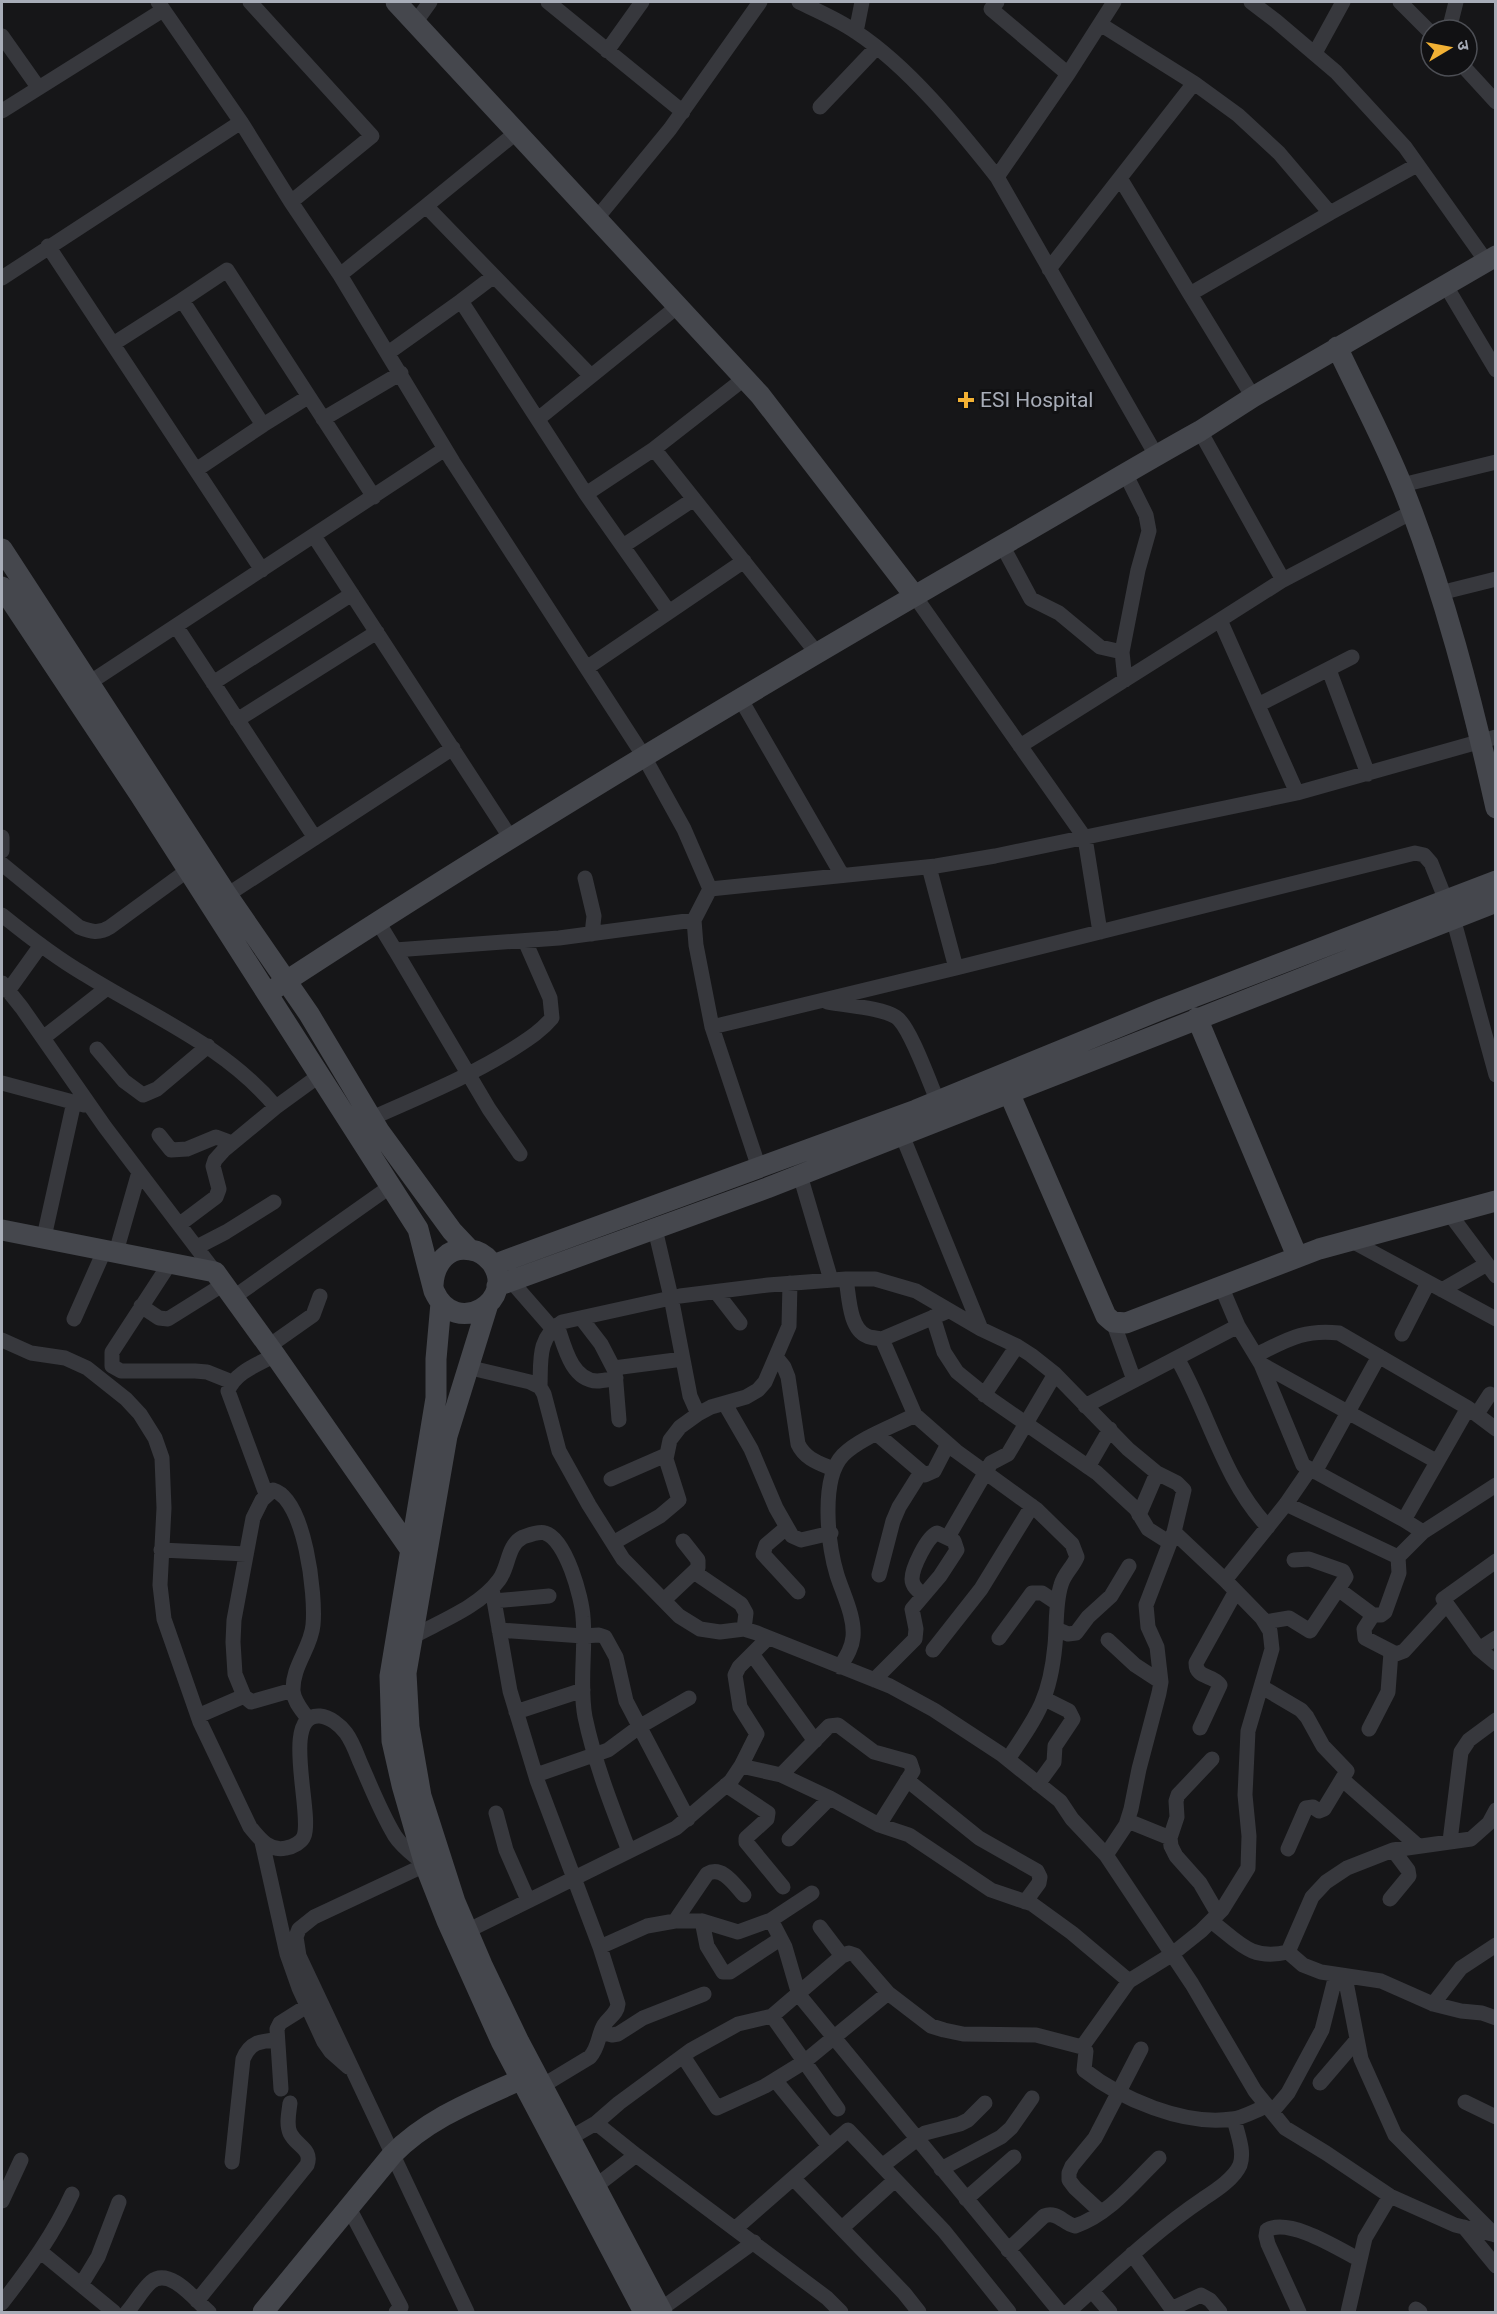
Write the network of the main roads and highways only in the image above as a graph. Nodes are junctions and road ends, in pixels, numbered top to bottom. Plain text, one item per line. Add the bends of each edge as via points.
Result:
1 (396, 2) edge
2 (1491, 259) edge
3 (1337, 347) junction
4 (2, 549) edge
5 (2, 587) edge
6 (914, 595) junction
7 (1488, 739) edge
8 (1496, 808) edge
9 (1496, 881) edge
10 (1496, 902) edge
11 (1449, 909) junction
12 (286, 981) junction
13 (268, 993) junction
14 (1197, 1018) junction
15 (1006, 1085) junction
16 (1496, 1201) edge
17 (2, 1230) edge
18 (470, 1249) junction
19 (1297, 1256) junction
20 (497, 1284) junction
21 (437, 1294) junction
22 (410, 1549) junction
23 (522, 2079) junction
24 (656, 2311) edge
25 (262, 2313) edge

1 - 6 main road via 760,395
2 - 3 main road
3 - 6 main road via 1200,431
3 - 7 main road via 1402,485
4 - 12 main road
5 - 13 main road
6 - 12 main road via 643,755
7 - 8 main road
9 - 11 main road
10 - 11 main road
11 - 14 main road
11 - 15 main road via 1162,1009
12 - 13 main road
12 - 18 main road via 372,1118 452,1231
13 - 21 main road via 418,1229
14 - 15 main road
14 - 19 main road
15 - 19 main road via 1106,1316 1113,1322 1126,1323
15 - 20 main road via 902,1135 800,1176
15 - 20 main road via 938,1102 759,1168
16 - 19 main road
17 - 22 main road via 170,1263 224,1284
18 - 20 main road via 480,1253
18 - 21 main road via 460,1249 442,1258 436,1266
20 - 21 main road via 479,1311 469,1314 449,1310
20 - 24 main road via 447,1436 406,1673 409,1726 419,1784 467,1931 514,2033 596,2186
21 - 22 main road via 436,1398
22 - 23 main road via 390,1676 392,1741 425,1865 492,2021
23 - 24 main road
23 - 25 main road via 425,2126 408,2139

